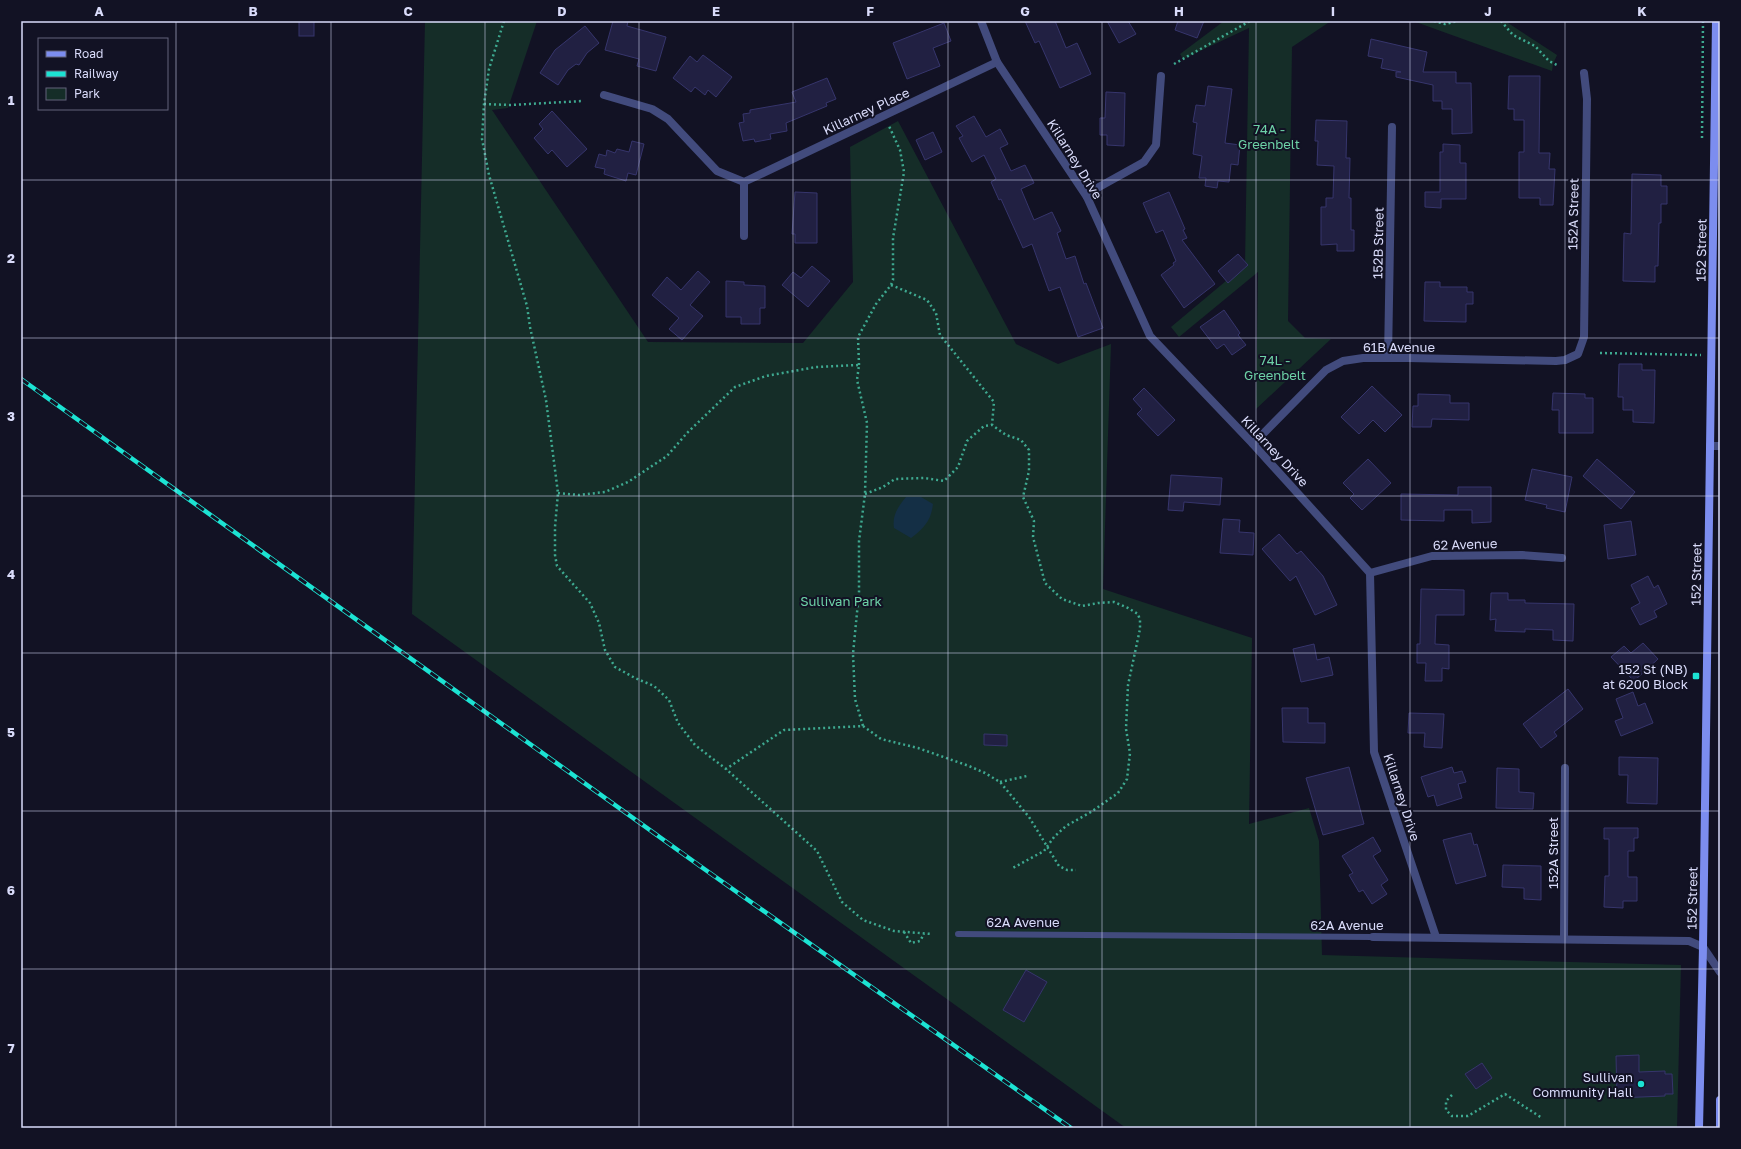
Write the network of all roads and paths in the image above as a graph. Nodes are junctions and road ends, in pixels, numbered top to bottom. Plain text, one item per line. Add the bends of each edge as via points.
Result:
1 (504, 21) edge
2 (981, 21) edge
3 (1250, 21) edge
4 (1434, 21) edge
5 (1458, 21) edge
6 (1501, 21) edge
7 (1716, 21) edge
8 (997, 62) junction
9 (1174, 64) dead end
10 (1557, 65) dead end
11 (1584, 73) dead end
12 (1161, 76) dead end
13 (604, 95) dead end
14 (583, 101) dead end
15 (484, 104) junction
16 (889, 126) dead end
17 (1392, 128) dead end
18 (744, 182) junction
19 (1088, 197) junction
20 (744, 236) dead end
21 (891, 285) junction
22 (1600, 353) dead end
23 (1578, 354) joint
24 (1701, 355) dead end
25 (1388, 358) junction
26 (859, 365) junction
27 (992, 425) junction
28 (1253, 444) junction
29 (1710, 446) junction
30 (1720, 446) edge
31 (558, 493) junction
32 (865, 494) junction
33 (1562, 558) dead end
34 (1370, 573) junction
35 (863, 726) junction
36 (1565, 768) dead end
37 (726, 769) junction
38 (1027, 776) dead end
39 (1000, 782) junction
40 (1048, 846) junction
41 (1011, 870) dead end
42 (1076, 870) dead end
43 (904, 932) junction
44 (924, 934) junction
45 (932, 934) dead end
46 (958, 934) dead end
47 (1373, 937) joint
48 (1436, 937) junction
49 (1564, 938) junction
50 (1703, 947) junction
51 (1720, 972) edge
52 (1452, 1095) dead end
53 (1720, 1100) edge
54 (1542, 1118) dead end
55 (1699, 1128) edge
56 (1720, 1128) edge

1 - 15 path via 489,69
2 - 8 street, Killarney Drive
3 - 9 path
4 - 5 path via 1446,24
6 - 10 path via 1514,35 1535,46 1549,61
7 - 29 main road, 152 Street
8 - 18 street, Killarney Place
8 - 19 street, Killarney Drive
11 - 23 street, 152A Street via 1584,337
12 - 19 street via 1156,145 1144,162
13 - 18 street via 652,109 668,119 717,171
14 - 15 path via 510,106
15 - 31 path via 482,139 489,175 527,306 546,400
16 - 21 path via 900,150 904,172 893,238
17 - 25 street, 152B Street
18 - 20 street
19 - 28 street, Killarney Drive via 1150,336
21 - 26 path via 876,304 858,337
21 - 27 path via 928,300 936,313 940,335 994,402
22 - 24 path
23 - 25 street, 61B Avenue via 1556,361
25 - 28 street, 61B Avenue via 1351,359 1330,368
26 - 31 path via 816,367 766,376 735,387 667,456 628,482 605,492 579,495
26 - 32 path via 857,380 867,423
27 - 32 path via 984,426 967,441 958,466 944,481 924,478 895,479
27 - 40 path via 1006,435 1021,440 1029,450 1029,471 1023,497 1034,521 1033,537 1045,583 1062,599 1082,606 1114,602 1138,614 1140,620 1128,685 1126,729 1130,753 1127,779 1118,793 1066,826
28 - 34 street, Killarney Drive
29 - 30 street
29 - 50 main road, 152 Street
31 - 37 path via 555,527 557,566 590,603 599,623 605,650 615,667 654,686 669,700 678,723 695,745
32 - 35 path via 859,541 859,592 853,654 855,699
33 - 34 street, 62 Avenue via 1522,554 1432,556
34 - 48 street, Killarney Drive via 1374,752
35 - 37 path via 784,730
35 - 39 path via 881,739 955,761
36 - 49 street, 152A Street
37 - 43 path via 817,851 842,902 863,920
38 - 39 path
39 - 40 path via 1029,817
40 - 41 path via 1044,851
40 - 42 path via 1059,866 1067,870
43 - 44 path
43 - 44 path via 911,943 920,941
44 - 45 path
46 - 47 lane, 62A Avenue
47 - 48 street, 62A Avenue
48 - 49 street, 62A Avenue
49 - 50 street, 62A Avenue via 1689,941
50 - 51 street
50 - 55 main road, 152 Street
52 - 54 path via 1446,1101 1446,1110 1452,1116 1468,1116 1505,1094
53 - 56 main road

